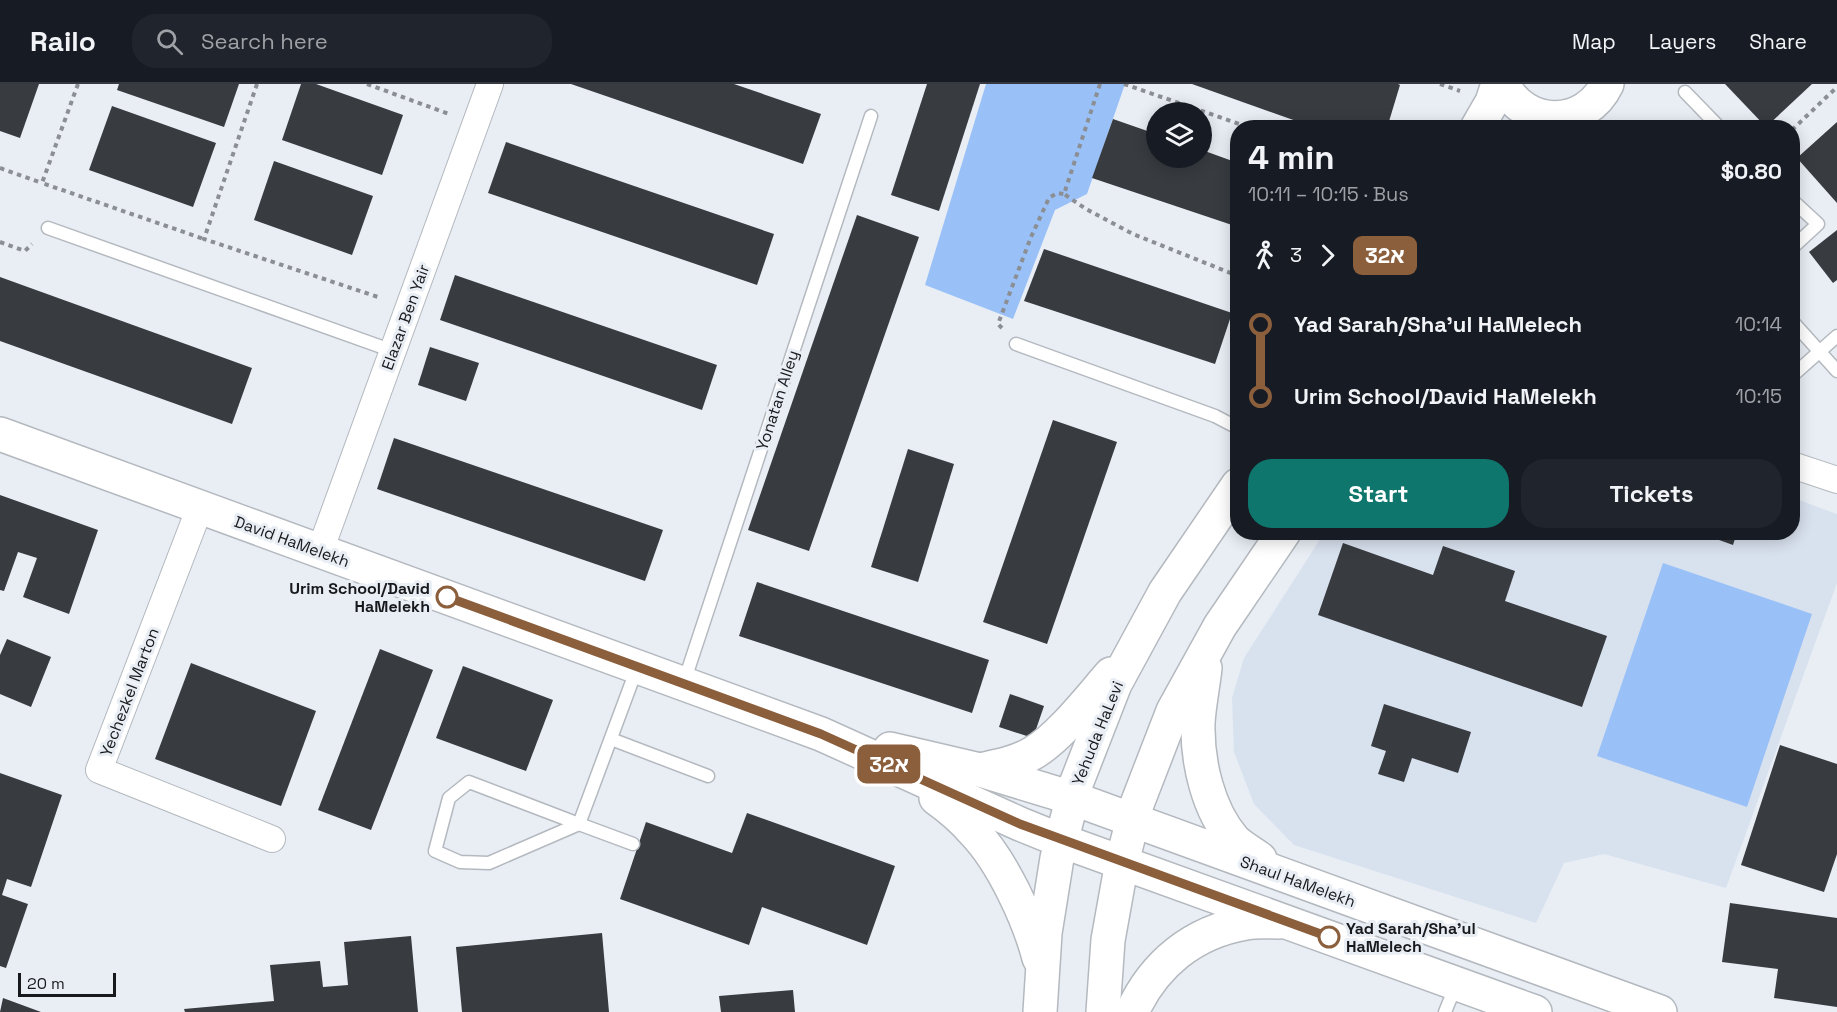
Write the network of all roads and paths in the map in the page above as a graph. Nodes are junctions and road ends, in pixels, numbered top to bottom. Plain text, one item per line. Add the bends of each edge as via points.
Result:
1 (78, 84) edge
2 (257, 84) edge
3 (367, 84) edge
4 (490, 84) edge
5 (1100, 84) edge
6 (1124, 84) edge
7 (1500, 84) edge
8 (1607, 84) edge
9 (1837, 87) edge
10 (1685, 92) dead end
11 (872, 116) dead end
12 (1482, 120) edge
13 (1570, 120) edge
14 (1572, 120) edge
15 (1712, 120) edge
16 (1230, 121) edge
17 (1800, 122) edge
18 (475, 124) junction
19 (0, 168) edge
20 (42, 183) junction
21 (1064, 194) junction
22 (1800, 207) edge
23 (48, 228) joint
24 (204, 239) junction
25 (1800, 241) edge
26 (0, 242) edge
27 (1230, 273) edge
28 (408, 307) junction
29 (998, 324) dead end
30 (1800, 330) edge
31 (1837, 336) edge
32 (1016, 344) dead end
33 (393, 351) junction
34 (1820, 351) junction
35 (1800, 369) edge
36 (1837, 371) edge
37 (1230, 424) edge
38 (0, 434) edge
39 (1800, 468) edge
40 (1837, 480) edge
41 (1230, 497) edge
42 (200, 507) junction
43 (1279, 540) edge
44 (320, 551) junction
45 (1136, 646) junction
46 (1207, 651) junction
47 (638, 667) junction
48 (683, 683) junction
49 (821, 734) junction
50 (611, 739) junction
51 (894, 766) junction
52 (980, 770) junction
53 (708, 776) dead end
54 (1072, 798) junction
55 (1133, 820) junction
56 (579, 824) junction
57 (272, 839) dead end
58 (1062, 841) junction
59 (633, 844) dead end
60 (1122, 862) junction
61 (1281, 874) junction
62 (1286, 921) junction
63 (1042, 969) junction
64 (1451, 998) edge
65 (1040, 1012) edge
66 (1103, 1012) edge
67 (1132, 1012) edge
68 (1535, 1012) edge
69 (1660, 1012) edge

1 - 20 path
2 - 24 path
3 - 18 path
4 - 18 street, Elazar Ben Yair
5 - 21 path
6 - 16 path
7 - 12 street
7 - 13 street via 1531,113
8 - 14 street via 1592,105
9 - 17 path
10 - 15 lane
11 - 48 lane, Yonatan Alley
18 - 28 street, Elazar Ben Yair
19 - 20 path
20 - 24 path
21 - 27 path via 1133,234
21 - 29 path via 1049,198
22 - 25 lane via 1818,224
23 - 26 path via 25,250
23 - 33 lane
24 - 28 path
28 - 33 street, Elazar Ben Yair
30 - 34 lane
31 - 34 lane
32 - 37 lane
33 - 44 street, Elazar Ben Yair
34 - 35 lane
34 - 36 lane
38 - 42 street, David HaMelekh
39 - 40 street
41 - 45 street, Yehuda HaLevi via 1165,592
42 - 44 street, David HaMelekh
42 - 57 street, Yechezkel Marton via 99,770
43 - 46 street
44 - 47 street, David HaMelekh
45 - 52 street via 1073,717 1033,753 1012,763
45 - 54 street, Yehuda HaLevi via 1115,684
46 - 55 street via 1173,711
46 - 61 street via 1198,723 1199,748 1211,800 1235,841
47 - 48 street, David HaMelekh
47 - 50 lane
48 - 49 street, David HaMelekh
49 - 51 street, David HaMelekh
49 - 52 street, David HaMelekh
50 - 53 lane
50 - 56 lane
51 - 58 street, David HaMelekh
51 - 63 street via 976,833 994,858 1033,934
52 - 54 street, David HaMelekh
54 - 55 street, Shaul HaMelekh
54 - 58 street, Yehuda HaLevi
55 - 60 street
55 - 61 street, Shaul HaMelekh
56 - 56 lane via 468,782 449,798 435,851 460,862 489,862
56 - 59 lane
58 - 60 street
58 - 63 street, Yehuda HaLevi
60 - 62 street
60 - 66 street via 1108,940
61 - 69 street, Shaul HaMelekh
62 - 64 street
62 - 67 street via 1246,923 1188,945 1171,956 1149,981
63 - 65 street, Yehuda HaLevi
64 - 68 street

